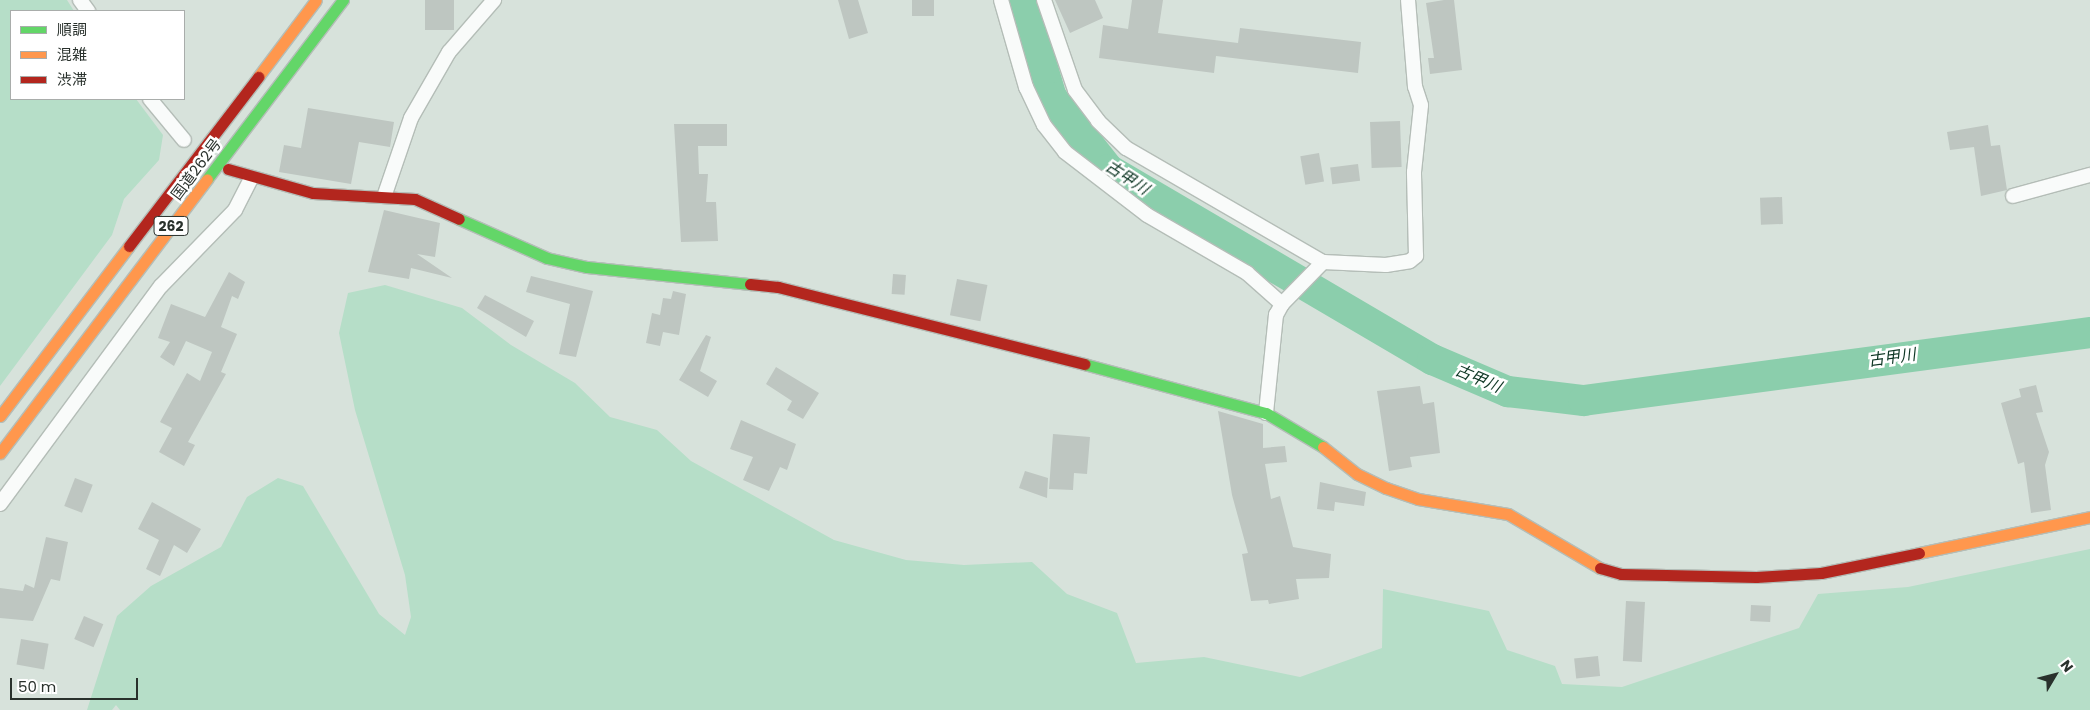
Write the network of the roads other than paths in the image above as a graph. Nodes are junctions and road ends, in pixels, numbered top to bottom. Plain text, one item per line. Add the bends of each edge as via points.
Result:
1 (316, 0) edge
2 (343, 0) edge
3 (494, 0) edge
4 (1001, 0) edge
5 (1044, 0) edge
6 (1408, 0) edge
7 (151, 100) edge
8 (184, 140) dead end
9 (228, 169) dead end
10 (2090, 174) edge
11 (251, 179) junction
12 (385, 194) junction
13 (2013, 196) dead end
14 (1320, 265) junction
15 (1282, 304) junction
16 (1266, 413) junction
17 (0, 416) edge
18 (0, 453) edge
19 (0, 504) edge
20 (2090, 517) edge

1 - 17 main road, 国道262号 / 262
2 - 18 main road, 国道262号 / 262
3 - 12 street via 450,52 411,118
4 - 15 street via 1026,87 1044,125 1065,152 1147,215 1247,273
5 - 14 street via 1075,90 1112,135 1152,164
6 - 14 street via 1414,87 1421,105 1414,172 1416,256 1410,262 1386,266
7 - 8 street
9 - 11 main road
10 - 13 street
11 - 12 main road via 313,193
11 - 19 street via 235,210 161,286
12 - 16 main road via 448,212 547,258 588,267 778,287
14 - 15 street
15 - 16 street via 1276,315
16 - 20 main road via 1301,430 1357,474 1386,488 1418,499 1508,514 1601,569 1629,574 1770,577 1820,573

